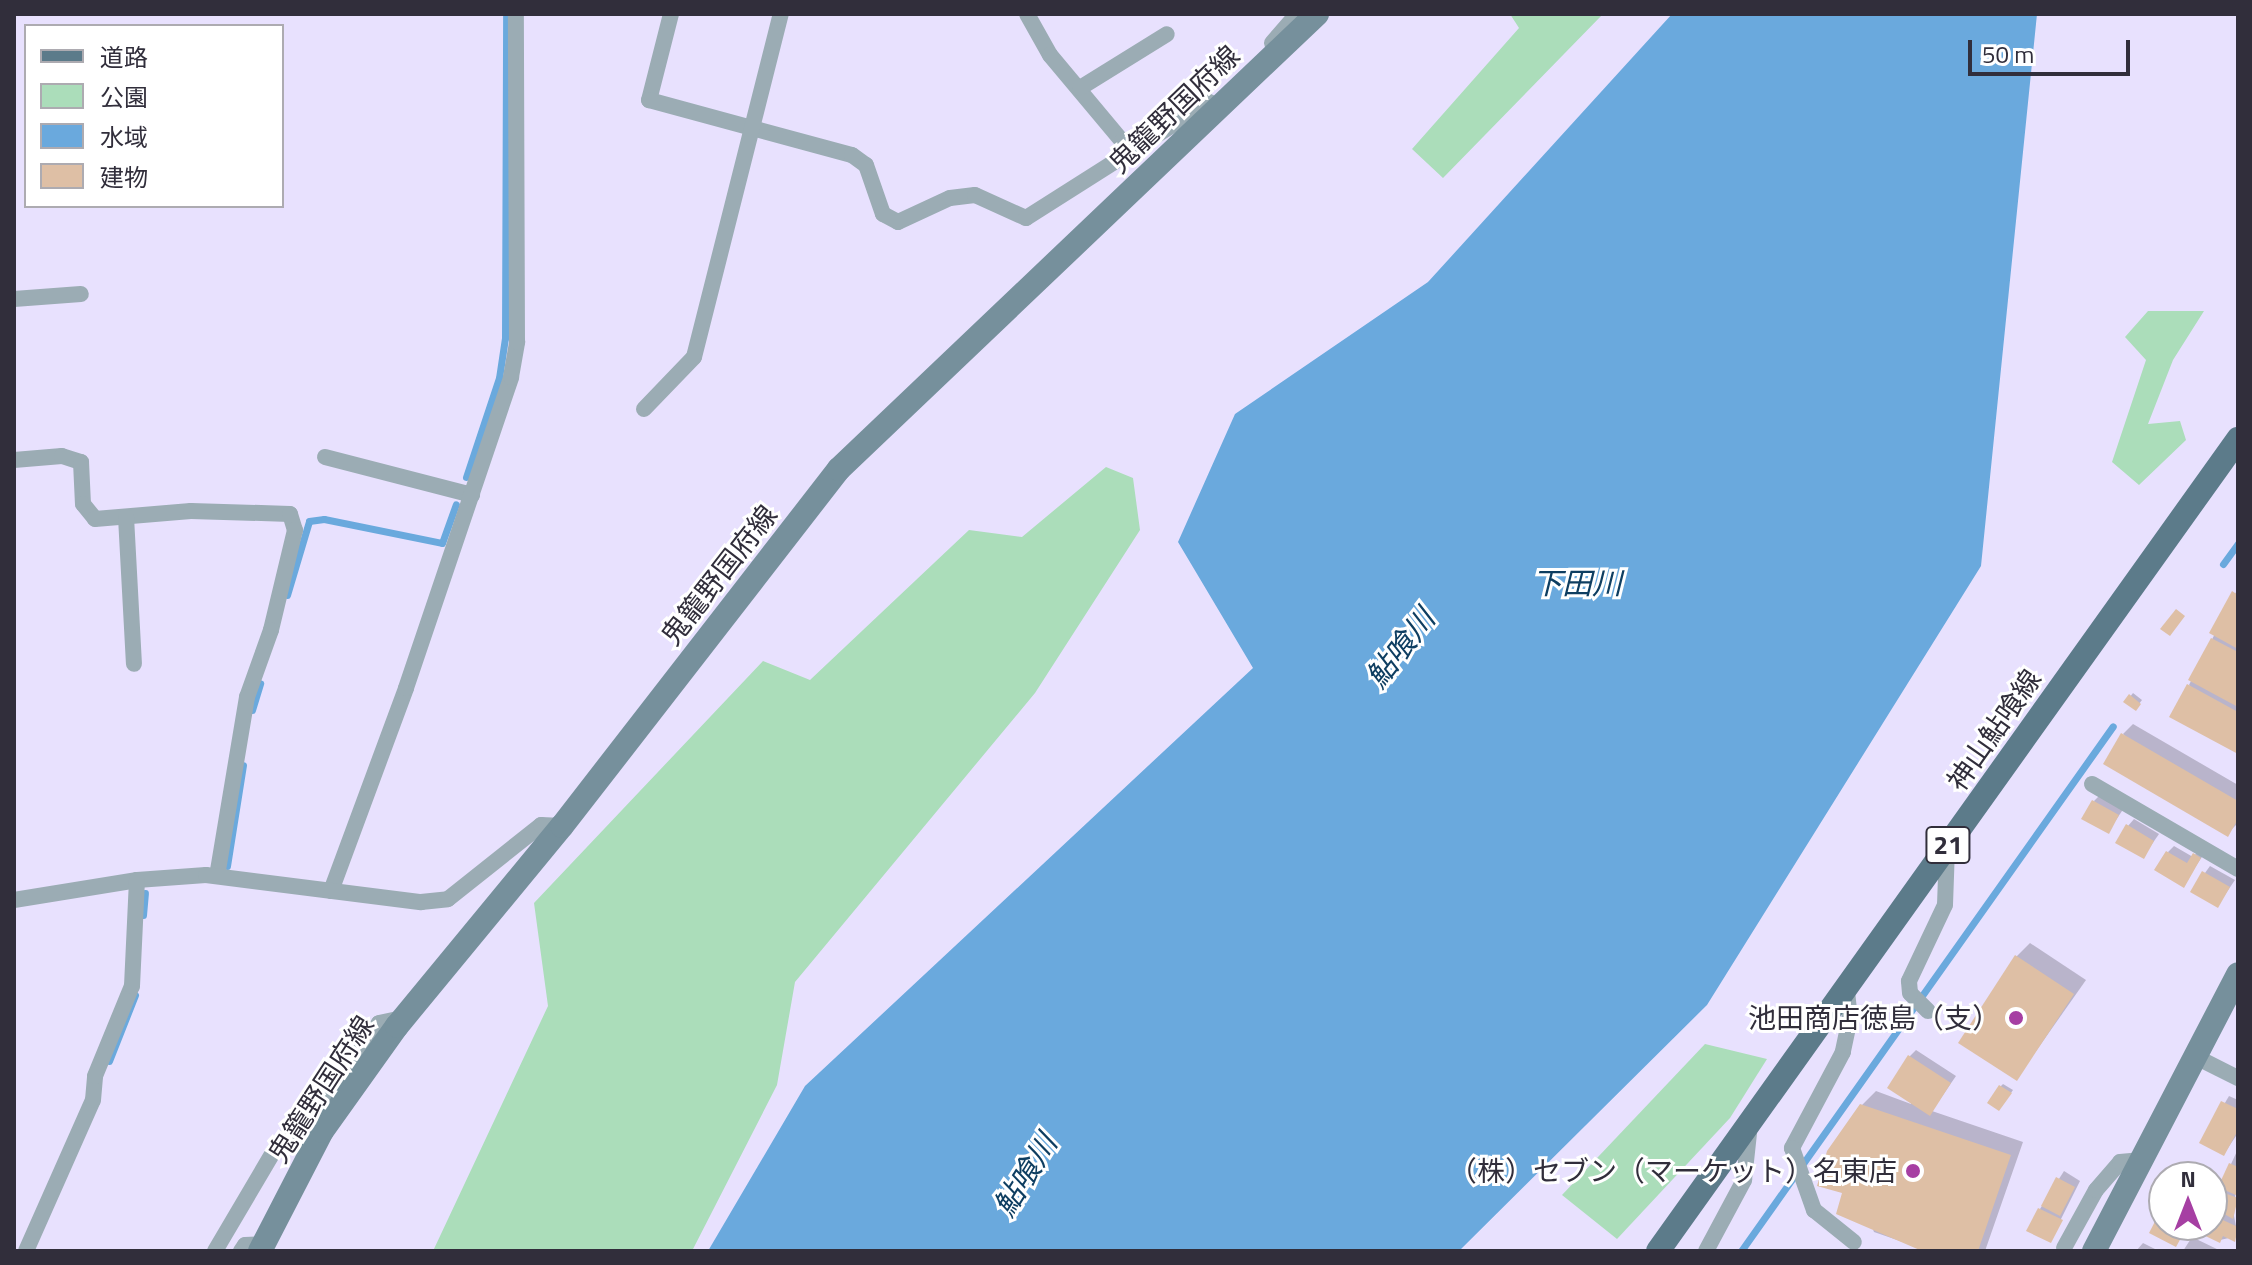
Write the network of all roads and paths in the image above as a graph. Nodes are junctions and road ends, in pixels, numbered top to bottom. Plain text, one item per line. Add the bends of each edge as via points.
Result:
1 (516, 14) edge
2 (671, 14) edge
3 (781, 14) edge
4 (1027, 14) edge
5 (1297, 14) edge
6 (1317, 14) edge
7 (1167, 34) dead end
8 (1244, 84) junction
9 (1080, 88) junction
10 (753, 126) junction
11 (1141, 147) junction
12 (81, 294) dead end
13 (14, 299) edge
14 (644, 409) dead end
15 (2238, 439) edge
16 (325, 457) dead end
17 (14, 460) edge
18 (472, 495) junction
19 (126, 517) junction
20 (134, 664) dead end
21 (2092, 784) dead end
22 (562, 826) junction
23 (1947, 846) junction
24 (2238, 869) edge
25 (217, 876) junction
26 (137, 880) junction
27 (331, 891) junction
28 (14, 900) edge
29 (2238, 974) edge
30 (1847, 991) junction
31 (1928, 1011) dead end
32 (403, 1018) junction
33 (2196, 1057) junction
34 (2238, 1078) edge
35 (1750, 1122) junction
36 (2142, 1160) junction
37 (1854, 1242) dead end
38 (2064, 1248) dead end
39 (255, 1249) edge
40 (26, 1251) edge
41 (215, 1251) edge
42 (1658, 1251) edge
43 (1706, 1251) edge
44 (2094, 1251) edge

1 - 18 street via 517,342
2 - 10 street via 649,100
3 - 10 street
4 - 9 street via 1050,55
5 - 8 street
6 - 8 main road, 鬼籠野国府線
7 - 9 street
8 - 11 street via 1229,85 1189,119
8 - 22 main road, 鬼籠野国府線 via 839,469
9 - 11 street via 1122,141
10 - 11 street via 852,155 866,165 883,214 898,222 950,198 975,195 1026,218
10 - 14 street via 694,357
12 - 13 street
15 - 23 main road, 神山鮎喰線 / 21
16 - 18 street
17 - 19 street via 62,456 81,462 83,504 95,519
18 - 27 street
19 - 20 street
19 - 25 street via 270,512 290,514 295,530 271,630 247,697
21 - 24 street
22 - 27 street via 541,825 448,899 421,902
22 - 32 main road, 鬼籠野国府線
23 - 30 main road, 神山鮎喰線 / 21
23 - 31 street via 1945,905 1913,968 1910,993
25 - 26 street
25 - 27 street
26 - 28 street
26 - 40 street via 132,986 95,1076 93,1100
29 - 33 main road
30 - 35 main road, 神山鮎喰線 / 21
30 - 37 street via 1850,1018 1843,1052 1792,1148 1814,1210
32 - 39 main road, 鬼籠野国府線 via 322,1131
32 - 41 street via 379,1023 346,1070 275,1149
33 - 34 street
33 - 36 main road
35 - 42 main road, 神山鮎喰線 / 21
35 - 43 street via 1744,1180
36 - 38 street via 2120,1162 2096,1190
36 - 44 main road

